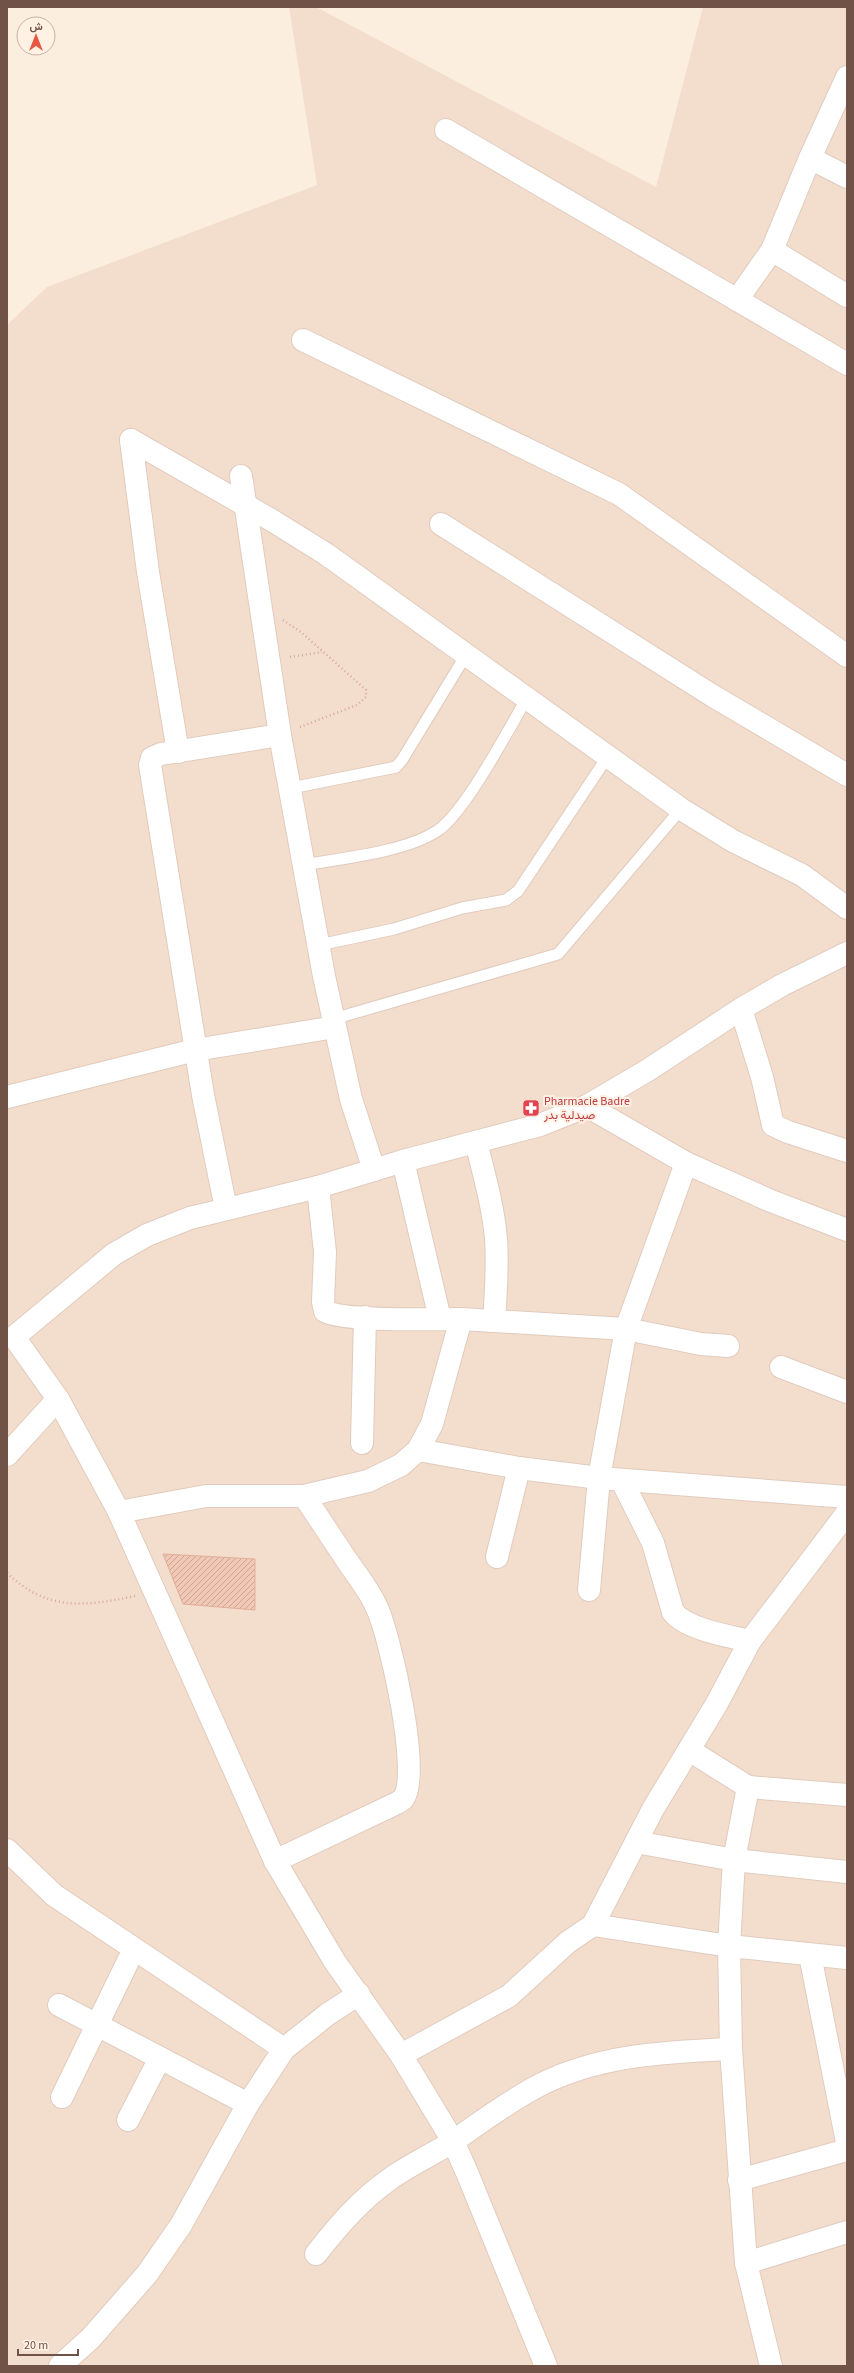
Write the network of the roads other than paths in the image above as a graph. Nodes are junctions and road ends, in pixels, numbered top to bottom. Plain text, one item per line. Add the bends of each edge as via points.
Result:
1 (847, 77) edge
2 (446, 130) dead end
3 (810, 158) junction
4 (847, 177) edge
5 (772, 250) junction
6 (845, 290) edge
7 (737, 300) junction
8 (303, 340) dead end
9 (847, 364) edge
10 (241, 476) dead end
11 (246, 505) junction
12 (441, 524) dead end
13 (466, 655) junction
14 (847, 656) edge
15 (527, 698) junction
16 (280, 735) junction
17 (178, 752) junction
18 (608, 756) junction
19 (847, 774) edge
20 (291, 788) junction
21 (681, 809) junction
22 (304, 865) junction
23 (847, 908) edge
24 (319, 945) junction
25 (847, 953) edge
26 (741, 1009) junction
27 (334, 1023) junction
28 (195, 1050) junction
29 (7, 1097) edge
30 (587, 1106) junction
31 (476, 1142) junction
32 (847, 1151) edge
33 (403, 1161) junction
34 (686, 1163) junction
35 (374, 1170) junction
36 (318, 1187) junction
37 (226, 1209) junction
38 (847, 1230) edge
39 (365, 1317) junction
40 (440, 1319) junction
41 (461, 1319) junction
42 (494, 1321) junction
43 (626, 1329) junction
44 (10, 1333) edge
45 (728, 1346) dead end
46 (781, 1367) dead end
47 (847, 1392) edge
48 (58, 1399) junction
49 (362, 1443) dead end
50 (418, 1450) junction
51 (7, 1455) edge
52 (519, 1468) junction
53 (599, 1478) junction
54 (622, 1480) junction
55 (304, 1496) junction
56 (847, 1497) edge
57 (119, 1512) junction
58 (847, 1514) edge
59 (497, 1557) dead end
60 (588, 1590) dead end
61 (750, 1641) junction
62 (689, 1750) junction
63 (748, 1787) junction
64 (847, 1795) edge
65 (636, 1842) junction
66 (7, 1850) edge
67 (734, 1860) junction
68 (275, 1861) junction
69 (847, 1872) edge
70 (593, 1925) junction
71 (729, 1946) junction
72 (134, 1949) junction
73 (810, 1955) junction
74 (847, 1958) edge
75 (359, 1994) junction
76 (59, 2004) dead end
77 (96, 2024) junction
78 (284, 2049) junction
79 (731, 2049) junction
80 (401, 2055) junction
81 (160, 2058) junction
82 (62, 2097) dead end
83 (248, 2104) junction
84 (128, 2120) dead end
85 (453, 2141) junction
86 (847, 2142) edge
87 (847, 2150) edge
88 (739, 2180) junction
89 (847, 2232) edge
90 (316, 2254) dead end
91 (746, 2263) junction
92 (60, 2366) edge
93 (546, 2366) edge
94 (771, 2366) edge

1 - 3 street
2 - 7 street
3 - 4 street
3 - 5 street
5 - 6 street
5 - 7 street
7 - 9 street
8 - 14 street via 619,494
10 - 11 street
11 - 13 street via 326,554
11 - 16 street
11 - 17 street via 131,440 148,572
12 - 19 street via 714,696
13 - 15 street
13 - 20 lane via 396,767
15 - 18 street
15 - 22 lane via 469,793 437,831 404,845
16 - 17 street
16 - 20 street
17 - 28 street via 156,756 151,761 150,770
18 - 21 street
18 - 24 lane via 518,891 510,898 462,908 394,929
20 - 22 street
21 - 23 street via 733,841 802,875
21 - 27 lane via 558,954
22 - 24 street
24 - 27 street
25 - 26 street via 782,985
26 - 30 street via 648,1070
26 - 32 street via 762,1077 773,1125
27 - 28 street
27 - 35 street via 351,1099
28 - 29 street
28 - 37 street
30 - 31 street via 540,1125
30 - 34 street
31 - 33 street
31 - 42 street via 496,1236
33 - 35 street
33 - 40 street
34 - 38 street
34 - 43 street
35 - 36 street
36 - 37 street
36 - 39 street via 325,1252 323,1307 325,1311 333,1314
37 - 44 street via 169,1225 114,1254
39 - 40 street
39 - 49 street
40 - 41 street
41 - 42 street
41 - 50 street via 432,1424
42 - 43 street
43 - 45 street via 701,1344
43 - 53 street
44 - 48 street
46 - 47 street
48 - 51 street
48 - 57 street
50 - 52 street
50 - 55 street via 401,1465 368,1481
52 - 53 street
52 - 59 street
53 - 54 street
53 - 60 street
54 - 56 street
54 - 61 street via 653,1543 673,1612 678,1618 694,1626
55 - 57 street via 206,1496
55 - 68 street via 365,1585 377,1608 386,1633 406,1726 408,1778 403,1799 395,1804
57 - 68 street
58 - 61 street
61 - 62 street
62 - 63 street
62 - 65 street
63 - 64 street
63 - 67 street
65 - 67 street
65 - 70 street
66 - 72 street via 54,1895
67 - 69 street
67 - 71 street
68 - 75 street via 335,1962
70 - 71 street
70 - 80 street via 568,1942 509,1996
71 - 73 street
71 - 79 street
72 - 77 street
72 - 78 street
73 - 74 street
73 - 86 street
75 - 78 street via 328,2014
75 - 80 street
76 - 77 street
77 - 81 street
77 - 82 street
78 - 83 street
79 - 85 street via 636,2055 590,2065 538,2086 493,2112
79 - 88 street
80 - 85 street
81 - 83 street
81 - 84 street
83 - 92 street via 181,2225 147,2274 91,2338
85 - 90 street via 390,2179 354,2208
85 - 93 street
87 - 88 street
88 - 91 street
89 - 91 street
91 - 94 street

